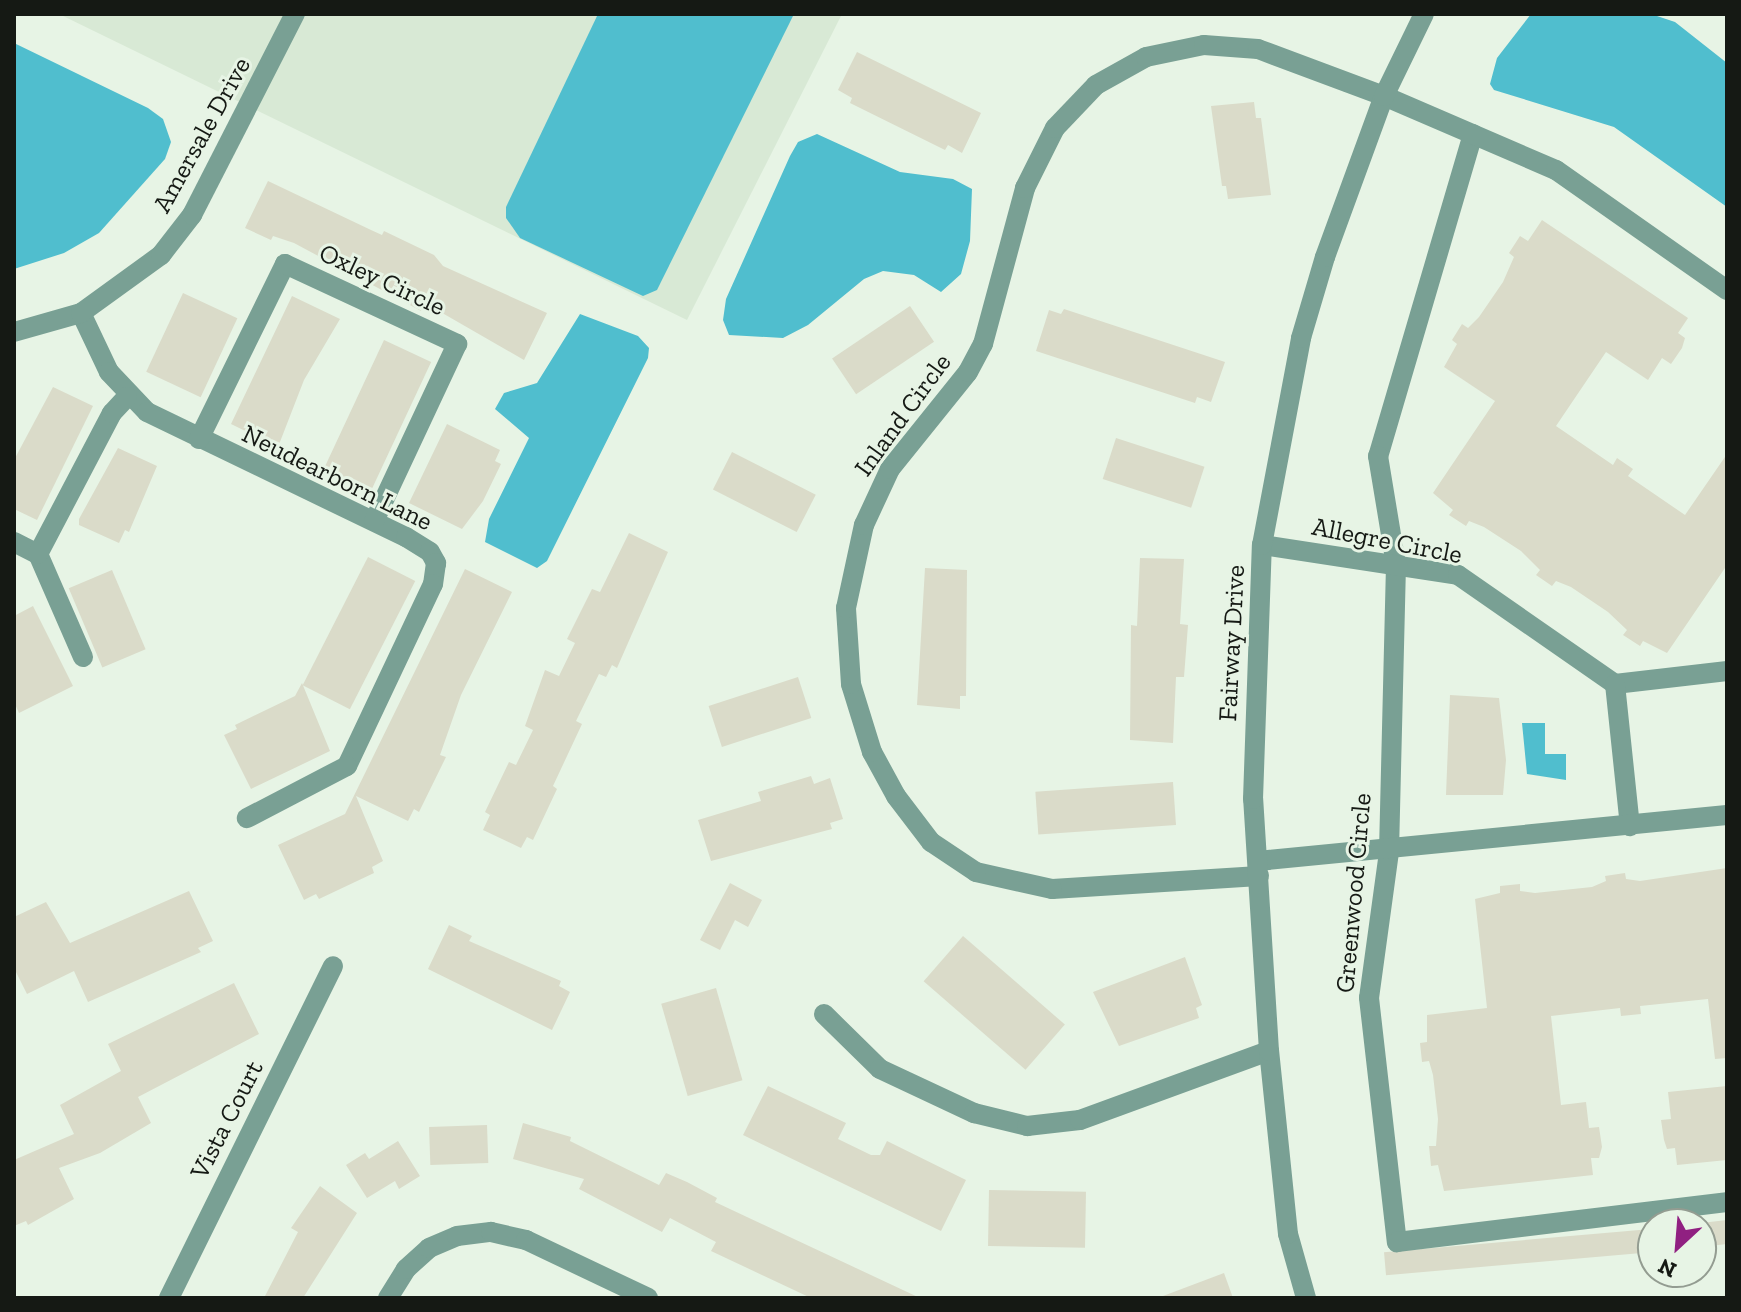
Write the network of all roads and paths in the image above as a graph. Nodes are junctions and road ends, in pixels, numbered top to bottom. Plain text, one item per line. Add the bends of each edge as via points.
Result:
1 (295, 14) edge
2 (1424, 14) edge
3 (1384, 96) junction
4 (1473, 134) junction
5 (1727, 290) edge
6 (81, 313) junction
7 (14, 332) edge
8 (127, 397) junction
9 (199, 439) junction
10 (374, 521) junction
11 (14, 542) edge
12 (1262, 545) junction
13 (38, 554) junction
14 (1396, 565) junction
15 (83, 657) dead end
16 (1727, 671) edge
17 (1615, 684) junction
18 (1727, 815) edge
19 (247, 818) dead end
20 (1630, 826) junction
21 (1389, 852) junction
22 (1258, 868) junction
23 (333, 966) dead end
24 (824, 1014) dead end
25 (1269, 1051) junction
26 (1727, 1202) edge
27 (169, 1298) edge
28 (388, 1298) edge
29 (648, 1298) edge
30 (1306, 1298) edge

1 - 6 street, Amersale Drive via 192,215 161,255
2 - 3 street, Fairway Drive
3 - 4 street
3 - 12 street, Fairway Drive via 1350,182 1301,338
3 - 22 street, Inland Circle via 1242,46 1180,47 1121,68 1096,85 1055,128 1038,157 983,344 886,477 864,525 846,608 851,684 872,752 914,823 952,859 1006,883 1052,889
4 - 5 street via 1556,170
4 - 14 street, Greenwood Circle via 1378,456
6 - 7 street, Amersale Drive
6 - 8 street, Neudearborn Lane
8 - 9 street, Neudearborn Lane
8 - 13 street via 112,413
9 - 10 street, Neudearborn Lane
9 - 10 street, Oxley Circle via 285,264 457,344
10 - 19 street, Neudearborn Lane via 430,552 437,572 433,584 347,766
11 - 13 street
12 - 14 street, Allegre Circle
12 - 22 street, Fairway Drive via 1253,726
13 - 15 street
14 - 17 street, Allegre Circle via 1458,575
14 - 21 street, Greenwood Circle
16 - 17 street
17 - 20 street
18 - 20 street
20 - 21 street
21 - 22 street
21 - 26 street, Greenwood Circle via 1369,998 1397,1242
22 - 25 street, Fairway Drive
23 - 27 street, Vista Court
24 - 25 street via 880,1069 974,1113 1027,1126 1080,1120
25 - 30 street, Fairway Drive via 1288,1234
28 - 29 street via 406,1269 429,1248 457,1236 491,1232 526,1240

